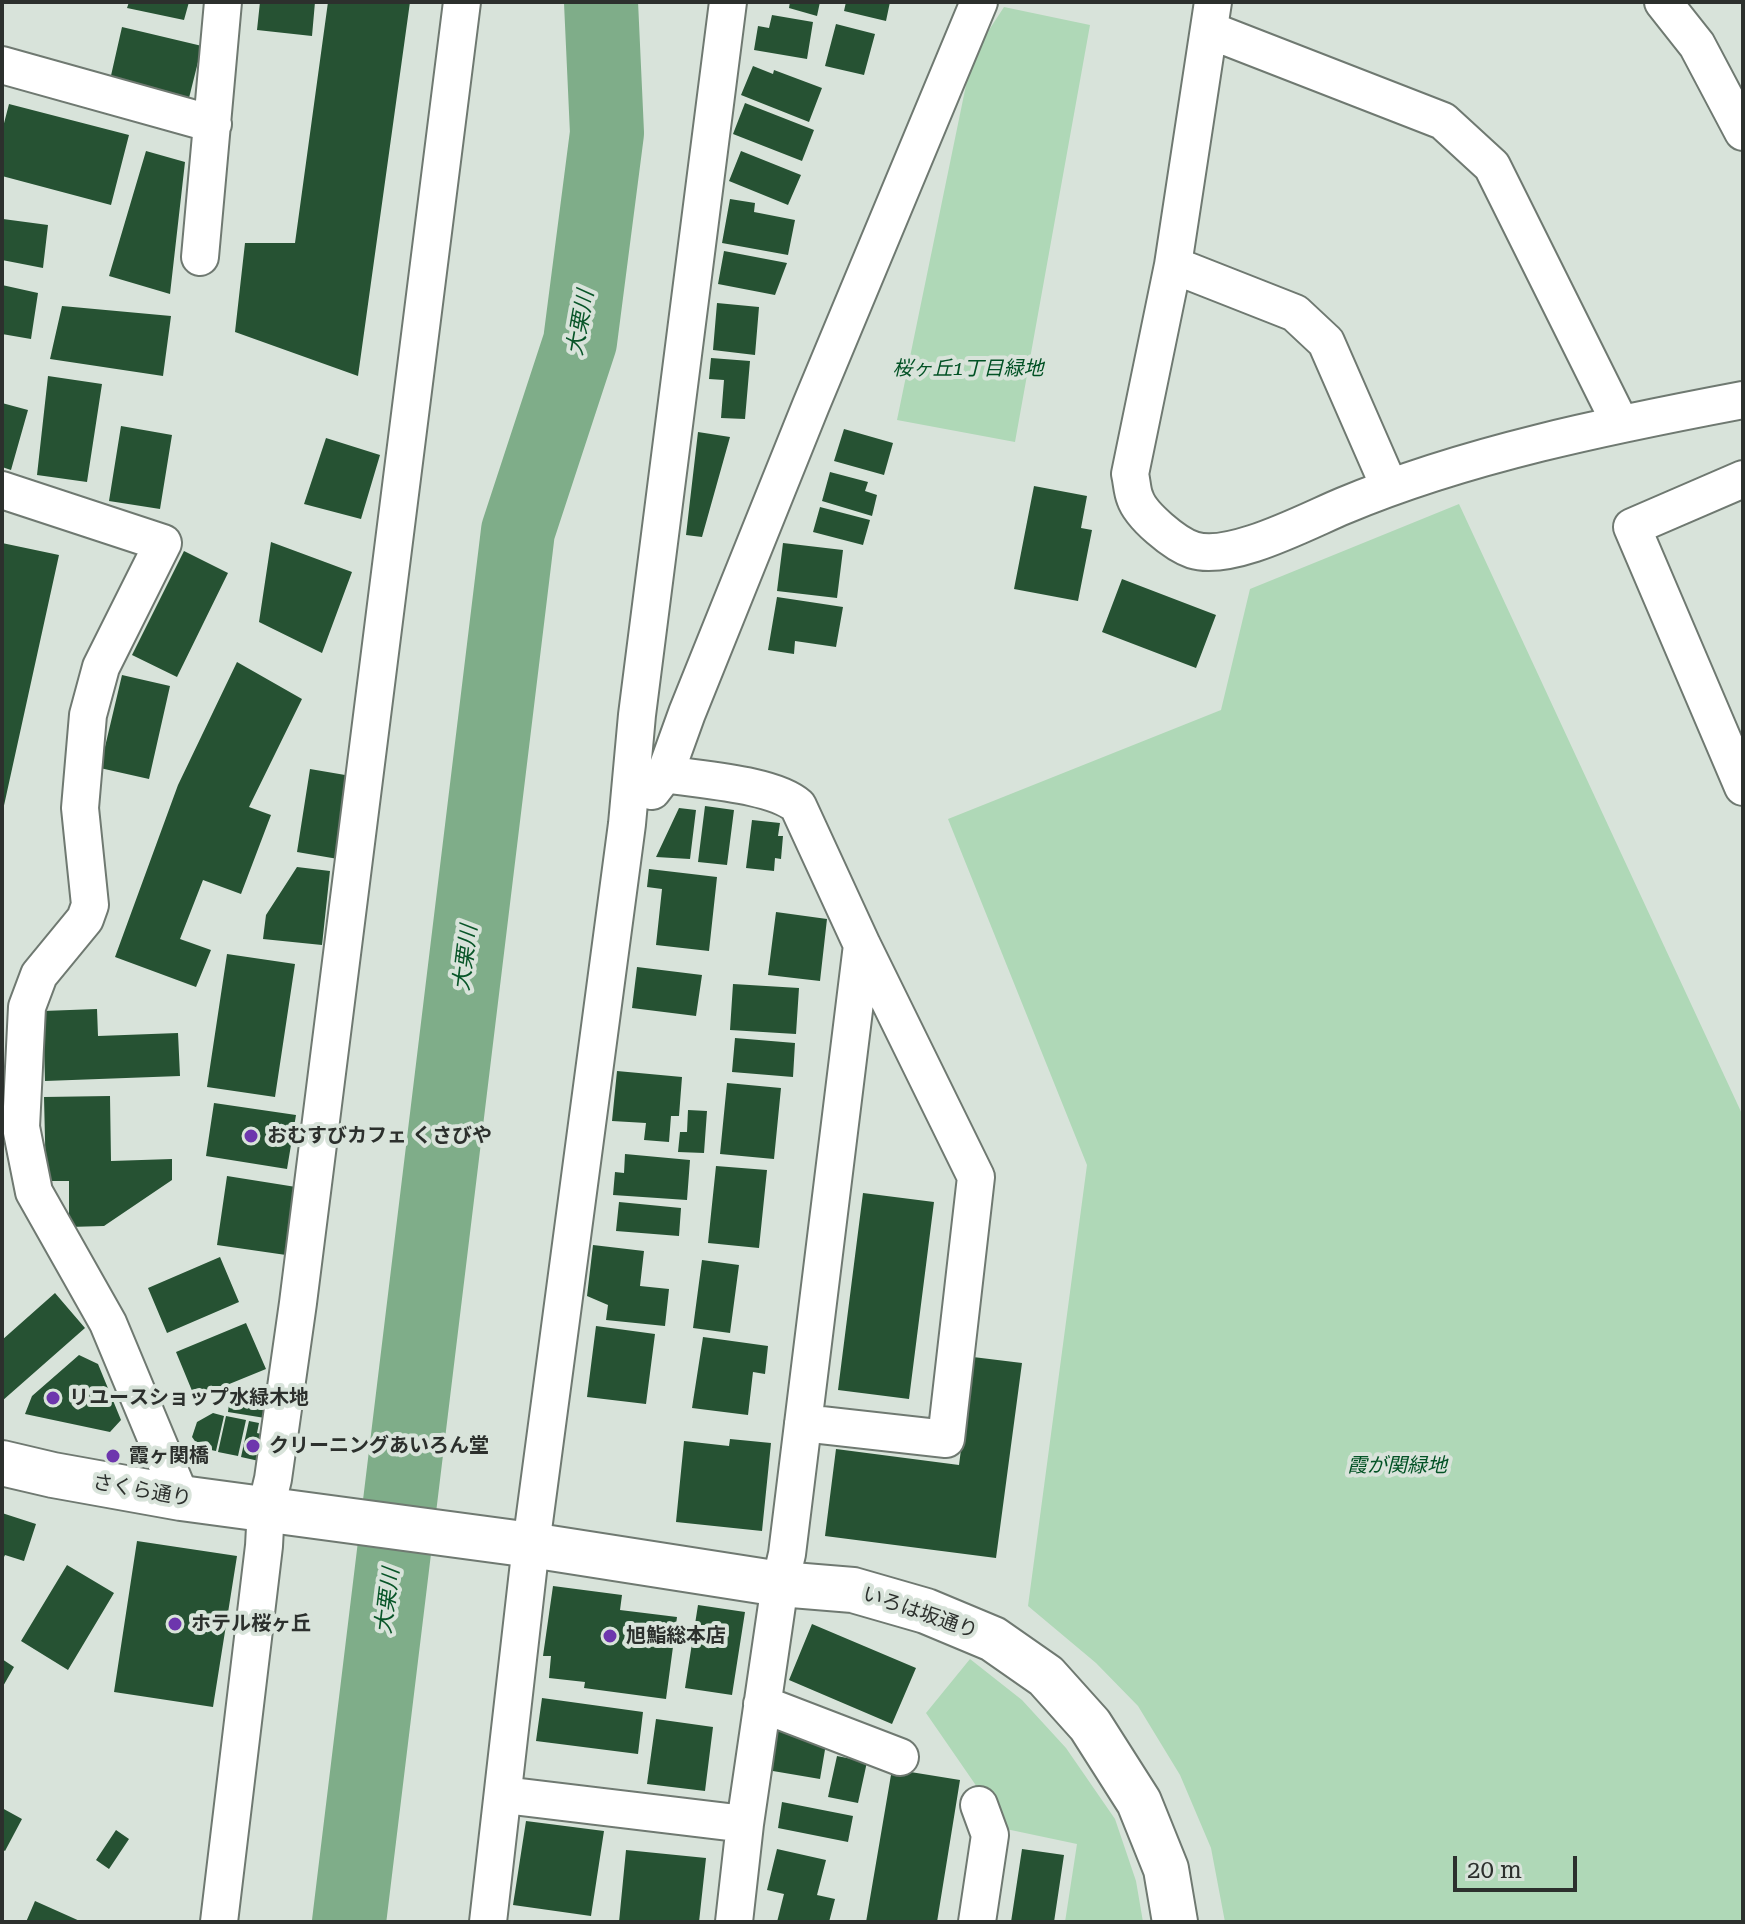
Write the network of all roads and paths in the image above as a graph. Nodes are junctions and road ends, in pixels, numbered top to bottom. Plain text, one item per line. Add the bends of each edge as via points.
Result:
1 (223, 2) edge
2 (462, 2) edge
3 (728, 2) edge
4 (979, 2) edge
5 (1663, 2) edge
6 (1211, 16) edge
7 (2, 65) edge
8 (213, 124) junction
9 (1743, 132) edge
10 (200, 257) dead end
11 (1173, 265) junction
12 (1743, 400) edge
13 (1620, 423) junction
14 (1743, 479) edge
15 (1389, 486) junction
16 (2, 490) edge
17 (665, 774) junction
18 (1743, 787) edge
19 (627, 824) junction
20 (862, 945) junction
21 (803, 1423) junction
22 (2, 1463) edge
23 (181, 1498) junction
24 (275, 1509) junction
25 (516, 1543) junction
26 (780, 1584) junction
27 (762, 1704) junction
28 (900, 1757) dead end
29 (504, 1795) junction
30 (979, 1805) dead end
31 (745, 1824) junction
32 (219, 1922) edge
33 (488, 1922) edge
34 (734, 1922) edge
35 (977, 1922) edge
36 (1175, 1922) edge

1 - 8 street
2 - 24 street via 273,1479
3 - 19 street
4 - 17 street
5 - 9 street via 1697,45
6 - 11 street
6 - 13 street via 1443,121 1492,166
7 - 8 street
8 - 10 street
11 - 15 street via 1295,313 1326,342
11 - 15 street via 1130,474 1136,501 1161,531 1194,550 1237,550
12 - 13 street
13 - 15 street
14 - 18 street via 1632,527
16 - 23 street via 163,543 101,667 88,715 80,808 90,905 85,919 39,975 27,1007 21,1127 34,1192 108,1323
17 - 19 street
17 - 20 street via 769,791 798,806
19 - 25 street
20 - 21 street
20 - 21 street via 976,1177 946,1439
21 - 26 street
22 - 23 street, さくら通り
23 - 24 street, さくら通り
24 - 25 street, さくら通り
24 - 32 street via 264,1546
25 - 26 street, いろは坂通り
25 - 29 street
26 - 27 street
26 - 36 street, いろは坂通り via 853,1590 926,1611 993,1639 1046,1676 1090,1725 1139,1802 1166,1869
27 - 28 street
27 - 31 street
29 - 31 street
29 - 33 street
30 - 35 street via 990,1835
31 - 34 street

